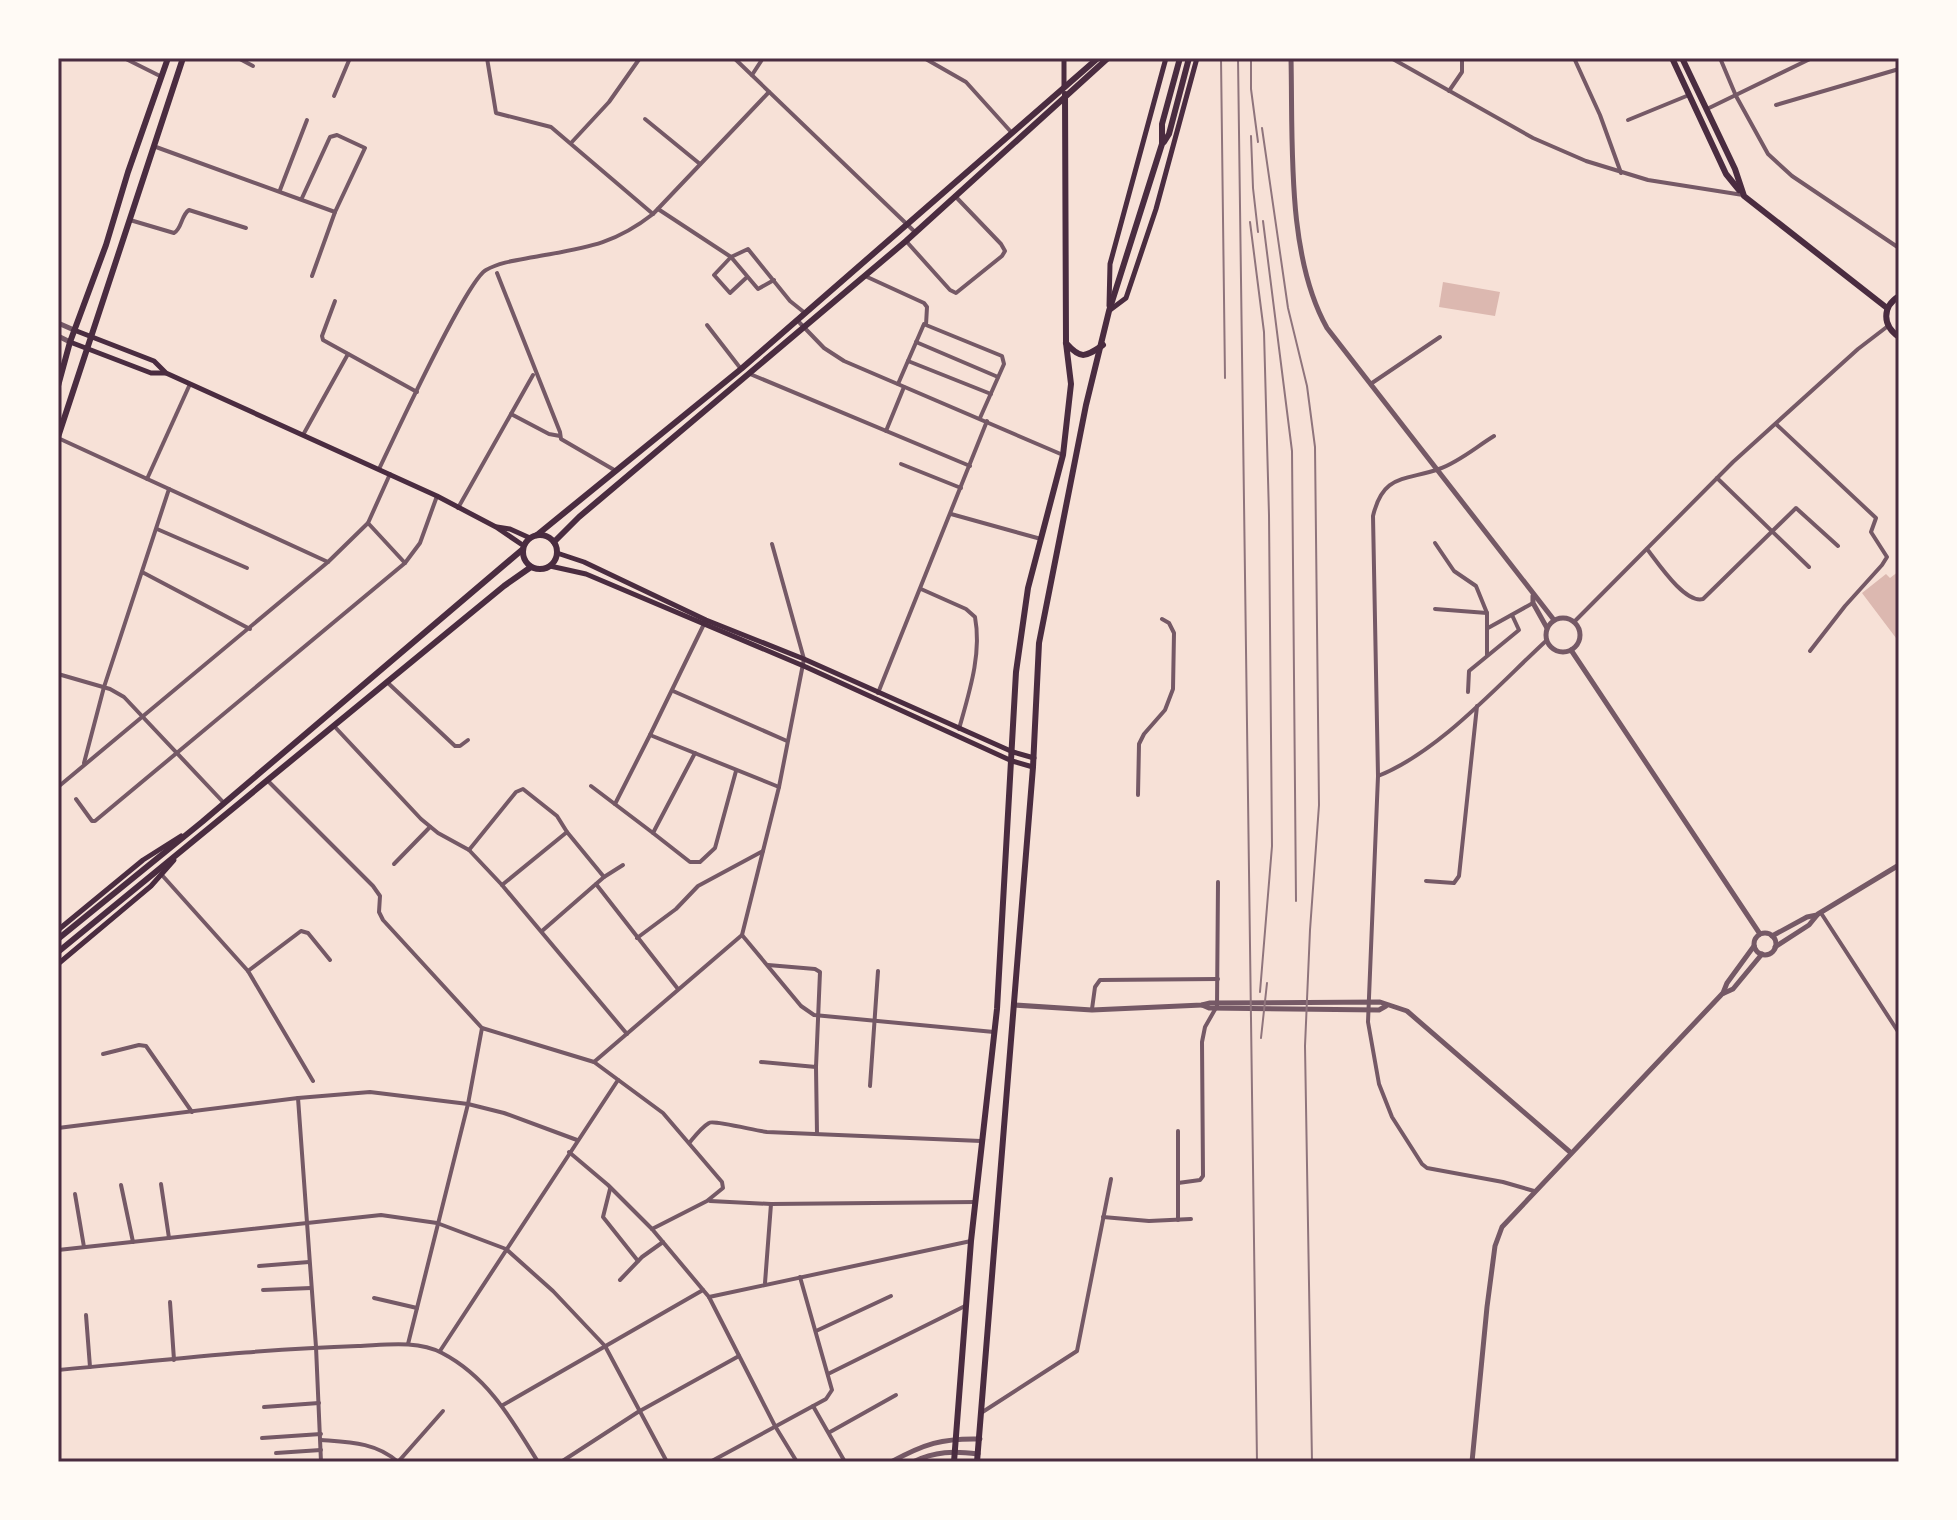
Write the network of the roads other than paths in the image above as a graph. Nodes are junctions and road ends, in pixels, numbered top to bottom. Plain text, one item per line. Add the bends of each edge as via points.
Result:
1 (124, 58) edge
2 (168, 58) edge
3 (183, 58) edge
4 (238, 58) edge
5 (350, 58) edge
6 (487, 58) edge
7 (640, 58) edge
8 (734, 58) edge
9 (763, 58) edge
10 (924, 58) edge
11 (1064, 58) edge
12 (1098, 58) edge
13 (1108, 58) edge
14 (1166, 58) edge
15 (1180, 58) edge
16 (1291, 58) edge
17 (1391, 58) edge
18 (1462, 58) edge
19 (1574, 58) edge
20 (1672, 58) edge
21 (1682, 58) edge
22 (1720, 58) edge
23 (1812, 58) edge
24 (1192, 59) edge
25 (253, 66) dead end
26 (1899, 69) edge
27 (752, 75) junction
28 (162, 77) junction
29 (1064, 87) junction
30 (1449, 91) junction
31 (769, 92) junction
32 (1689, 95) junction
33 (334, 96) dead end
34 (1736, 96) junction
35 (1065, 99) junction
36 (1776, 105) dead end
37 (1707, 109) junction
38 (645, 119) dead end
39 (307, 120) dead end
40 (1628, 120) dead end
41 (1012, 133) junction
42 (571, 143) junction
43 (1162, 144) junction
44 (156, 147) junction
45 (700, 164) junction
46 (1621, 173) junction
47 (280, 190) junction
48 (955, 196) junction
49 (1744, 196) junction
50 (302, 198) junction
51 (658, 209) junction
52 (335, 212) junction
53 (653, 214) junction
54 (130, 220) junction
55 (909, 224) junction
56 (246, 228) dead end
57 (915, 232) junction
58 (906, 241) junction
59 (1899, 248) edge
60 (731, 257) junction
61 (497, 273) dead end
62 (312, 276) dead end
63 (865, 276) junction
64 (746, 278) junction
65 (774, 280) junction
66 (1899, 296) edge
67 (335, 301) dead end
68 (1887, 308) junction
69 (1109, 311) junction
70 (805, 313) junction
71 (797, 320) junction
72 (925, 321) junction
73 (58, 323) edge
74 (707, 325) dead end
75 (1888, 326) junction
76 (803, 328) junction
77 (74, 330) junction
78 (58, 336) edge
79 (90, 337) junction
80 (1440, 337) dead end
81 (1899, 337) edge
82 (70, 342) junction
83 (916, 342) junction
84 (1066, 343) junction
85 (1103, 345) junction
86 (86, 350) junction
87 (349, 353) junction
88 (908, 361) junction
89 (744, 371) junction
90 (166, 373) junction
91 (533, 375) dead end
92 (998, 377) junction
93 (1372, 383) junction
94 (190, 384) junction
95 (898, 384) junction
96 (58, 386) edge
97 (904, 387) junction
98 (417, 392) junction
99 (991, 394) junction
100 (1069, 402) junction
101 (1086, 405) junction
102 (511, 414) junction
103 (980, 418) junction
104 (987, 421) junction
105 (1776, 424) junction
106 (886, 431) junction
107 (303, 435) junction
108 (560, 436) junction
109 (1494, 436) dead end
110 (58, 437) edge
111 (1063, 455) junction
112 (901, 464) dead end
113 (970, 466) junction
114 (379, 469) junction
115 (1439, 469) junction
116 (616, 471) junction
117 (390, 474) junction
118 (1717, 478) junction
119 (147, 479) junction
120 (961, 488) junction
121 (169, 489) junction
122 (437, 496) junction
123 (458, 508) junction
124 (951, 514) junction
125 (368, 523) junction
126 (496, 527) junction
127 (156, 529) junction
128 (1773, 529) junction
129 (534, 537) junction
130 (1041, 539) junction
131 (554, 542) junction
132 (1435, 543) dead end
133 (772, 544) dead end
134 (1838, 546) dead end
135 (524, 548) junction
136 (1647, 549) junction
137 (557, 553) junction
138 (328, 562) junction
139 (405, 563) junction
140 (550, 566) junction
141 (531, 567) junction
142 (1809, 567) dead end
143 (247, 568) dead end
144 (142, 572) junction
145 (921, 589) junction
146 (1533, 595) junction
147 (1533, 603) junction
148 (1435, 609) dead end
149 (1487, 613) junction
150 (1512, 615) junction
151 (1162, 619) dead end
152 (1554, 620) junction
153 (1574, 622) junction
154 (705, 623) junction
155 (1488, 628) junction
156 (1547, 628) junction
157 (250, 629) junction
158 (1547, 640) junction
159 (1571, 650) junction
160 (1810, 651) dead end
161 (1487, 655) junction
162 (804, 662) junction
163 (58, 674) edge
164 (388, 683) junction
165 (104, 687) junction
166 (673, 691) junction
167 (1468, 692) dead end
168 (878, 693) junction
169 (1477, 706) junction
170 (144, 717) junction
171 (334, 726) junction
172 (959, 729) junction
173 (650, 735) junction
174 (468, 740) dead end
175 (787, 741) junction
176 (1013, 752) junction
177 (177, 753) junction
178 (695, 753) junction
179 (1034, 758) junction
180 (1012, 761) junction
181 (83, 765) junction
182 (1033, 767) junction
183 (736, 770) junction
184 (1378, 776) junction
185 (269, 782) junction
186 (591, 786) dead end
187 (58, 787) edge
188 (779, 787) junction
189 (1138, 795) dead end
190 (76, 799) dead end
191 (224, 803) junction
192 (615, 804) junction
193 (202, 822) junction
194 (430, 827) junction
195 (567, 832) junction
196 (653, 833) junction
197 (469, 850) junction
198 (763, 851) junction
199 (394, 864) dead end
200 (623, 865) dead end
201 (1899, 865) edge
202 (161, 871) junction
203 (604, 877) junction
204 (1426, 881) dead end
205 (1218, 882) dead end
206 (596, 884) junction
207 (502, 885) junction
208 (1820, 914) junction
209 (58, 930) edge
210 (542, 931) junction
211 (1760, 934) junction
212 (742, 935) junction
213 (1772, 936) junction
214 (637, 938) junction
215 (58, 939) edge
216 (1754, 946) junction
217 (1775, 947) junction
218 (58, 952) edge
219 (1762, 954) junction
220 (330, 960) dead end
221 (58, 964) edge
222 (768, 965) junction
223 (248, 971) junction
224 (878, 971) dead end
225 (1218, 979) junction
226 (678, 989) junction
227 (1722, 994) junction
228 (1014, 1005) junction
229 (1210, 1006) junction
230 (1387, 1006) junction
231 (1092, 1010) junction
232 (819, 1015) junction
233 (875, 1021) junction
234 (482, 1028) junction
235 (994, 1032) junction
236 (1899, 1033) edge
237 (627, 1034) junction
238 (103, 1054) dead end
239 (594, 1062) junction
240 (761, 1062) dead end
241 (816, 1067) junction
242 (618, 1080) junction
243 (313, 1081) dead end
244 (870, 1086) dead end
245 (298, 1098) junction
246 (468, 1104) junction
247 (192, 1112) junction
248 (58, 1128) edge
249 (1178, 1131) dead end
250 (817, 1134) junction
251 (577, 1140) junction
252 (983, 1141) junction
253 (690, 1142) junction
254 (569, 1152) junction
255 (1570, 1152) junction
256 (1111, 1179) dead end
257 (1178, 1183) junction
258 (161, 1184) dead end
259 (121, 1185) dead end
260 (611, 1188) junction
261 (1534, 1191) junction
262 (75, 1194) dead end
263 (707, 1201) junction
264 (976, 1202) junction
265 (771, 1204) junction
266 (1103, 1217) junction
267 (1191, 1219) dead end
268 (1178, 1220) junction
269 (306, 1223) junction
270 (437, 1223) junction
271 (652, 1229) junction
272 (169, 1238) junction
273 (971, 1241) junction
274 (133, 1242) junction
275 (663, 1242) junction
276 (84, 1247) junction
277 (506, 1249) junction
278 (58, 1250) edge
279 (638, 1261) junction
280 (309, 1262) junction
281 (259, 1266) dead end
282 (800, 1277) junction
283 (620, 1280) dead end
284 (765, 1283) junction
285 (311, 1288) junction
286 (263, 1290) dead end
287 (703, 1290) junction
288 (891, 1296) dead end
289 (709, 1297) junction
290 (374, 1298) dead end
291 (170, 1302) dead end
292 (965, 1306) junction
293 (417, 1308) junction
294 (86, 1315) dead end
295 (816, 1331) junction
296 (408, 1344) junction
297 (605, 1346) junction
298 (316, 1347) junction
299 (440, 1351) junction
300 (739, 1356) junction
301 (174, 1360) junction
302 (90, 1367) junction
303 (58, 1370) edge
304 (828, 1374) junction
305 (896, 1395) dead end
306 (319, 1403) junction
307 (503, 1405) junction
308 (813, 1406) junction
309 (264, 1407) dead end
310 (443, 1411) dead end
311 (638, 1412) junction
312 (981, 1413) junction
313 (775, 1426) junction
314 (830, 1432) junction
315 (321, 1437) junction
316 (262, 1438) dead end
317 (957, 1438) junction
318 (980, 1439) junction
319 (321, 1450) junction
320 (955, 1451) junction
321 (276, 1453) dead end
322 (938, 1453) junction
323 (978, 1458) edge
324 (321, 1462) edge
325 (398, 1462) edge
326 (538, 1462) edge
327 (561, 1462) edge
328 (667, 1462) edge
329 (710, 1462) edge
330 (797, 1462) edge
331 (845, 1462) edge
332 (891, 1462) edge
333 (913, 1462) edge
334 (937, 1462) edge
335 (954, 1462) edge
336 (1472, 1462) edge

1 - 28 street
2 - 28 main road
3 - 44 main road
4 - 25 street
5 - 33 street
6 - 42 street via 498,115 544,124
7 - 42 street
8 - 27 street
9 - 27 street
10 - 41 street via 958,76
11 - 29 main road
12 - 29 main road
13 - 35 main road
14 - 69 main road via 1110,264
15 - 43 main road via 1162,124
16 - 93 street via 1298,224 1308,288 1327,328
17 - 30 street
18 - 30 street via 1462,72
19 - 46 street
20 - 32 main road
21 - 37 main road
22 - 34 street
23 - 34 street
24 - 43 main road
24 - 69 main road via 1156,209 1126,298
26 - 36 street
27 - 31 street
28 - 77 main road
29 - 35 main road
29 - 41 main road
30 - 46 street via 1533,138
31 - 45 street
31 - 55 street
32 - 40 street
32 - 49 main road via 1726,174
34 - 37 street
34 - 59 street via 1779,164
35 - 48 main road
35 - 84 main road
37 - 49 main road
38 - 45 street
39 - 47 street
41 - 55 main road
42 - 53 street
43 - 69 main road
44 - 47 street
44 - 54 main road
45 - 51 street
46 - 49 street
47 - 50 street
48 - 57 main road
48 - 58 street via 1001,244 1002,256 956,293
49 - 68 main road
50 - 52 street
50 - 52 street via 328,140 337,135 366,151
51 - 53 street
51 - 60 street
52 - 62 street
53 - 98 street via 599,245 484,271
54 - 56 street via 174,233 189,210
54 - 79 main road
55 - 57 street
55 - 70 main road
57 - 58 main road
58 - 63 main road
60 - 64 street
60 - 64 street via 714,275 730,293
60 - 65 street via 748,249
61 - 108 street
63 - 72 street via 924,303
63 - 76 main road
64 - 65 street via 758,289
65 - 70 street
66 - 68 main road
67 - 87 street via 322,338
68 - 75 main road
69 - 85 main road
70 - 71 main road
71 - 76 street
71 - 89 main road
72 - 83 street
72 - 92 street via 1002,356
73 - 77 street
74 - 89 street
75 - 81 main road
75 - 105 street
76 - 89 main road
76 - 95 street via 833,355
77 - 79 main road
77 - 82 main road
78 - 82 street
79 - 86 main road
79 - 90 main road via 154,361
80 - 93 street
82 - 86 main road
82 - 96 main road
83 - 88 street
83 - 92 street
84 - 85 main road via 1081,356
84 - 100 main road
85 - 101 main road
86 - 90 main road via 151,373
86 - 110 main road
87 - 98 street
87 - 107 street
88 - 95 street
88 - 99 street
89 - 106 street
89 - 116 main road
89 - 131 main road
90 - 94 main road
91 - 102 street
92 - 99 street
93 - 115 street
94 - 107 main road
94 - 119 street
95 - 97 street
97 - 103 street
97 - 106 street
98 - 114 street
99 - 103 street
100 - 101 main road
100 - 111 main road
101 - 179 main road via 1039,643
102 - 108 street
102 - 123 street
103 - 104 street
104 - 111 street
104 - 113 street
105 - 118 street
105 - 160 street via 1876,518 1871,532 1887,557
106 - 113 street
107 - 114 main road
108 - 116 street
109 - 115 street
110 - 119 street
111 - 130 main road
112 - 120 street
113 - 120 street
114 - 117 main road
115 - 146 street
115 - 184 street via 1392,482 1373,516
116 - 129 main road
117 - 122 main road
117 - 125 street
118 - 128 street
118 - 136 street
119 - 121 street
120 - 124 street
121 - 127 street
121 - 138 street
122 - 123 main road
122 - 139 street via 420,543
123 - 126 main road
124 - 130 street
124 - 145 street
125 - 138 street
125 - 139 street
126 - 129 main road
126 - 135 main road
127 - 143 street
127 - 144 street
128 - 134 street via 1799,508
128 - 136 street via 1700,600 1687,596
128 - 142 street
129 - 131 main road
129 - 135 main road
130 - 176 main road via 1016,672
131 - 137 main road
132 - 149 street via 1454,571 1476,586
133 - 162 street
135 - 141 main road
135 - 191 main road
136 - 153 street
137 - 140 main road
137 - 154 main road
138 - 157 street
139 - 177 street
140 - 141 main road
140 - 154 main road via 586,574
141 - 164 main road
144 - 157 street
144 - 165 street
145 - 168 street
145 - 172 street via 975,617 973,679
146 - 147 street
146 - 152 street
147 - 150 street
147 - 156 street
148 - 149 street
149 - 155 street
150 - 155 street
150 - 161 street via 1519,630
151 - 189 street via 1174,633 1173,689 1165,710 1139,744
152 - 153 street
152 - 156 street
153 - 159 street via 1580,636
154 - 162 main road
154 - 166 street
155 - 161 street
156 - 158 street
157 - 170 street
158 - 159 street via 1558,651
158 - 169 street
159 - 211 street
161 - 167 street via 1468,673
162 - 168 main road
162 - 175 street
162 - 180 main road
163 - 165 street
164 - 171 main road
164 - 174 street via 455,746
165 - 170 street
165 - 181 street
166 - 173 street
166 - 175 street
168 - 172 main road
169 - 184 street via 1425,749
169 - 204 street via 1459,876 1454,883
170 - 177 street
170 - 181 street
171 - 185 main road
171 - 194 street
172 - 176 main road
173 - 178 street
173 - 192 street
175 - 188 street
176 - 179 main road
176 - 180 main road
177 - 190 street via 95,821
177 - 191 street
178 - 183 street
178 - 196 street
179 - 182 main road
180 - 182 main road
180 - 235 main road
181 - 187 street
182 - 228 main road
183 - 188 street
183 - 196 street via 719,837 700,862 690,862
184 - 261 street via 1368,1022 1382,1096 1427,1168
185 - 202 main road
185 - 234 street via 373,886 383,920
186 - 192 street
188 - 198 street
191 - 193 main road
192 - 196 street
193 - 209 main road via 143,860
193 - 215 main road
194 - 197 street
194 - 199 street
195 - 197 street via 557,816 519,790
195 - 203 street
195 - 207 street
197 - 207 street
198 - 212 street
198 - 214 street via 695,889
200 - 203 street
201 - 208 street
202 - 218 main road
202 - 221 main road via 151,886
202 - 223 street
203 - 206 street
205 - 225 street
206 - 210 street
206 - 214 street
207 - 210 street
208 - 213 street
208 - 217 street
208 - 236 street
210 - 237 street
211 - 213 street
211 - 216 street
212 - 222 street
212 - 226 street
213 - 217 street
214 - 226 street
216 - 219 street
216 - 227 street
217 - 219 street
219 - 227 street via 1733,989
220 - 223 street via 301,931
222 - 232 street via 801,1006
222 - 232 street via 820,972
223 - 243 street
224 - 233 street
225 - 231 street via 1100,980
225 - 257 street via 1217,1006 1202,1042 1203,1176
226 - 237 street
227 - 255 street
228 - 231 street
228 - 312 main road
229 - 230 street
229 - 230 street
229 - 231 street
230 - 255 street via 1416,1015
232 - 233 street
232 - 241 street
233 - 235 street
233 - 244 street
234 - 239 street
234 - 246 street
235 - 252 main road
237 - 239 street
238 - 247 street via 146,1046
239 - 242 street
240 - 241 street
241 - 250 street
242 - 251 street
242 - 253 street via 663,1113
245 - 246 street via 391,1093
245 - 247 street
245 - 269 street
246 - 251 street
246 - 270 street
247 - 248 street
249 - 257 street
250 - 252 street
250 - 253 street via 748,1130 715,1121
251 - 254 street
252 - 264 main road
253 - 263 street via 722,1182 723,1188
254 - 260 street
254 - 277 street
255 - 261 street
256 - 266 street
257 - 268 street
258 - 272 street
259 - 274 street
260 - 271 street
260 - 279 street via 603,1217
261 - 336 street via 1502,1227 1495,1246
262 - 276 street
263 - 265 street
263 - 271 street
264 - 265 street
264 - 273 main road
265 - 284 street
266 - 268 street
266 - 312 street via 1077,1351
267 - 268 street
269 - 270 street via 381,1215
269 - 272 street
269 - 280 street
270 - 277 street
270 - 293 street
271 - 275 street
272 - 274 street
273 - 282 street
273 - 292 main road
274 - 276 street
275 - 279 street
275 - 287 street
276 - 278 street
277 - 297 street
277 - 299 street
279 - 283 street
280 - 281 street
280 - 285 street
282 - 284 street
282 - 295 street
284 - 289 street
285 - 286 street
285 - 298 street
287 - 289 street
287 - 297 street
288 - 295 street
289 - 300 street
290 - 293 street
291 - 301 street
292 - 304 street
292 - 317 main road
293 - 296 street
294 - 302 street
295 - 304 street
296 - 298 street
296 - 299 street
297 - 307 street
297 - 311 street
298 - 301 street
298 - 306 street
299 - 307 street
300 - 311 street
300 - 313 street
301 - 302 street
302 - 303 street
304 - 308 street via 832,1390
305 - 314 street
306 - 309 street
306 - 315 street
307 - 326 street
308 - 313 street
308 - 314 street
310 - 325 street
311 - 327 street
311 - 328 street
312 - 318 main road
313 - 329 street
313 - 330 street
314 - 331 street
315 - 316 street
315 - 319 street
315 - 325 street via 370,1446
317 - 318 street
317 - 320 main road
317 - 332 street via 920,1446
318 - 323 main road
319 - 321 street
319 - 324 street
320 - 322 street
320 - 323 street
320 - 335 main road
322 - 333 street
322 - 334 street

